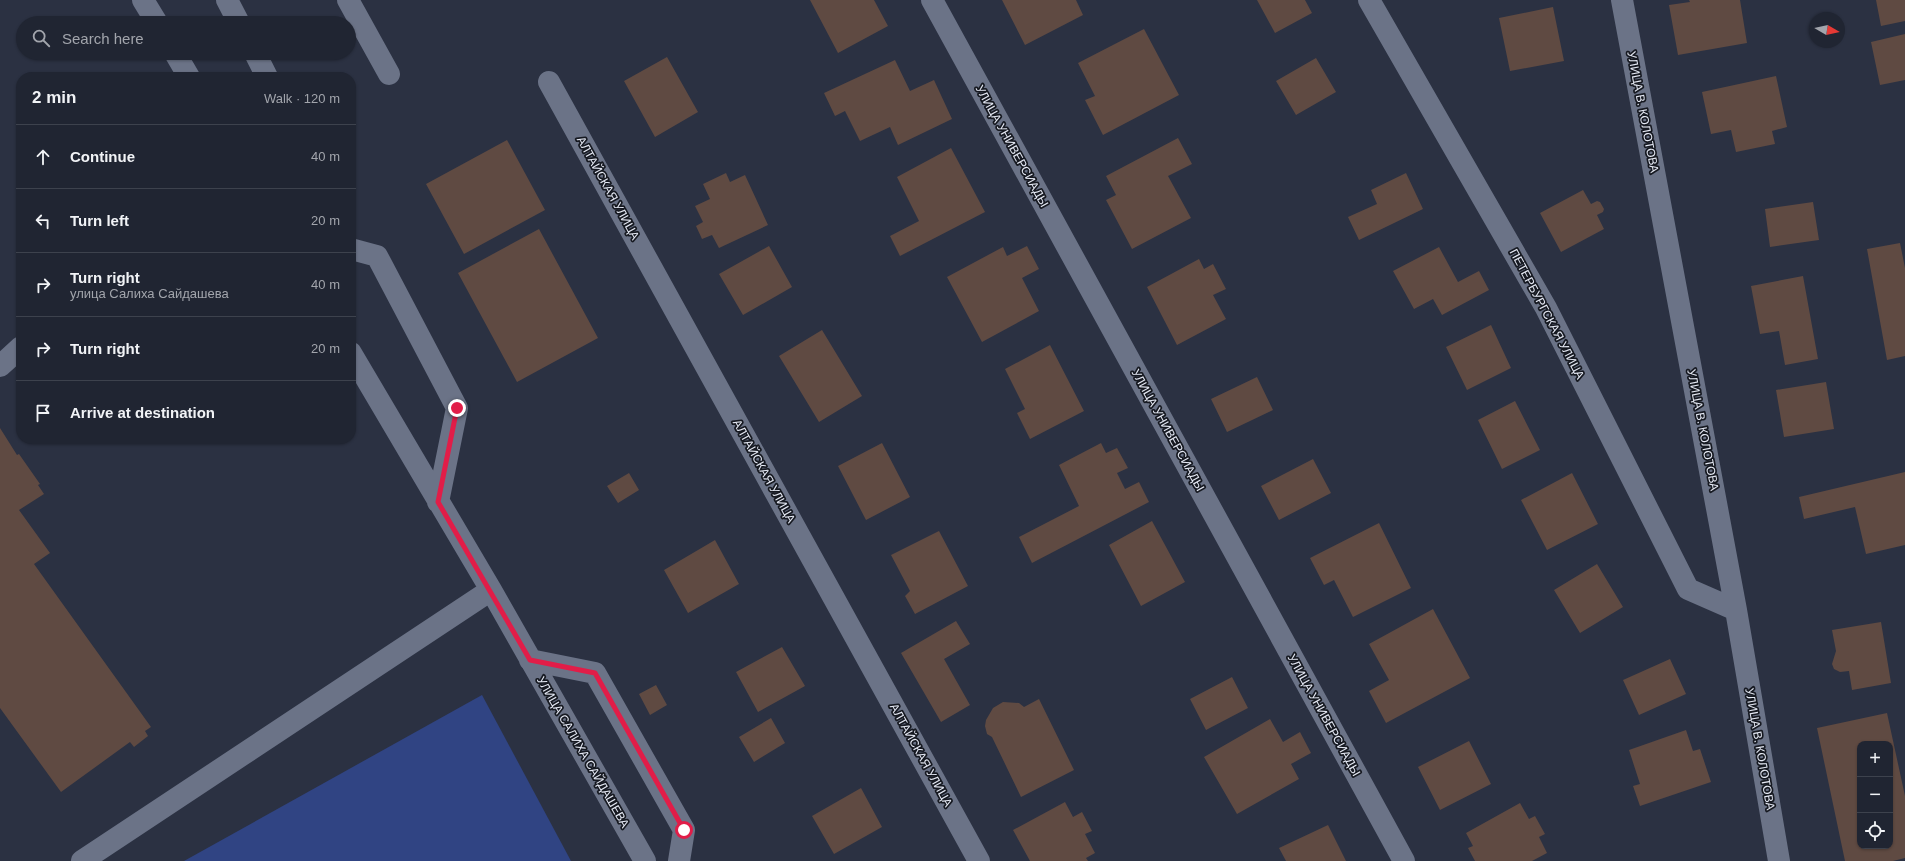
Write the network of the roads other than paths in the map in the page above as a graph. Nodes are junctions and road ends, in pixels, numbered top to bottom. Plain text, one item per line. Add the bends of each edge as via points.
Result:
1 (143, 0) edge
2 (227, 0) edge
3 (348, 0) edge
4 (932, 0) edge
5 (1369, 0) edge
6 (1622, 0) edge
7 (153, 16) edge
8 (235, 16) edge
9 (179, 60) edge
10 (258, 60) edge
11 (186, 72) edge
12 (264, 72) edge
13 (389, 74) dead end
14 (549, 82) dead end
15 (356, 250) edge
16 (16, 352) edge
17 (356, 362) edge
18 (0, 366) edge
19 (438, 502) junction
20 (491, 590) junction
21 (1736, 610) junction
22 (530, 660) junction
23 (82, 861) edge
24 (645, 861) edge
25 (679, 861) edge
26 (979, 861) edge
27 (1404, 861) edge
28 (1779, 861) edge

1 - 7 street
2 - 8 street
3 - 13 street
4 - 27 street, УЛИЦА УНИВЕРСИАДЫ
5 - 21 street, ПЕТЕРБУРГСКАЯ УЛИЦА via 1546,308 1688,589
6 - 21 street, УЛИЦА В. КОЛОТОВА
9 - 11 street
10 - 12 street
14 - 26 street, АЛТАЙСКАЯ УЛИЦА
15 - 19 street via 377,256 457,408
16 - 18 street
17 - 19 street, УЛИЦА САЛИХА САЙДАШЕВА
19 - 20 street, УЛИЦА САЛИХА САЙДАШЕВА
20 - 22 street, УЛИЦА САЛИХА САЙДАШЕВА
20 - 23 street
21 - 28 street, УЛИЦА В. КОЛОТОВА
22 - 24 street, УЛИЦА САЛИХА САЙДАШЕВА
22 - 25 street via 595,673 684,830

